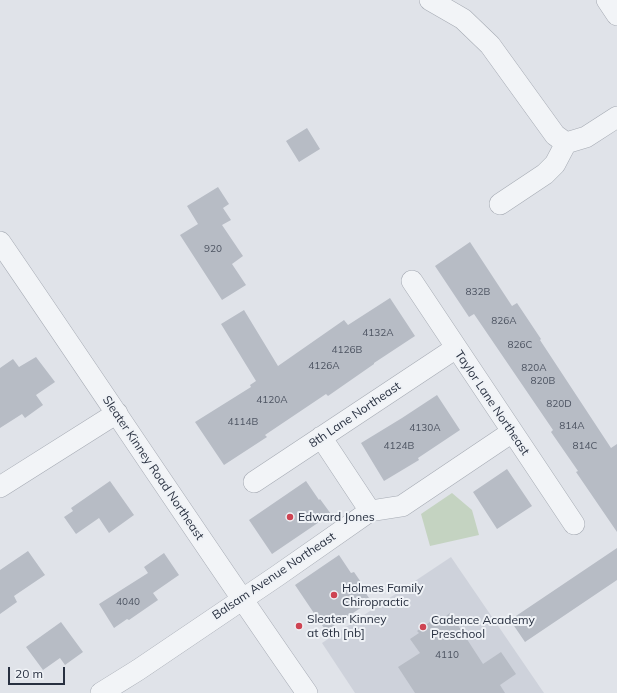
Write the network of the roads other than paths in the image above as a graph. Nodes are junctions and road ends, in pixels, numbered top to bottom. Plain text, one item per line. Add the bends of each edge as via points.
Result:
1 (430, 0) edge
2 (607, 0) edge
3 (617, 15) edge
4 (617, 117) edge
5 (566, 142) junction
6 (500, 204) dead end
7 (0, 242) edge
8 (412, 281) dead end
9 (456, 348) junction
10 (117, 412) junction
11 (512, 432) junction
12 (321, 437) junction
13 (254, 482) dead end
14 (0, 487) edge
15 (370, 511) junction
16 (574, 524) dead end
17 (241, 599) junction
18 (101, 693) edge
19 (307, 693) edge

1 - 5 street via 463,19 490,45 555,135
2 - 3 street
4 - 5 street via 586,137
5 - 6 street via 555,164 545,174
7 - 10 street, Sleater Kinney Road Northeast
8 - 9 street, Taylor Lane Northeast
9 - 11 street, Taylor Lane Northeast
9 - 12 street, 8th Lane Northeast
10 - 14 street
10 - 17 street, Sleater Kinney Road Northeast
11 - 15 street, Balsam Avenue Northeast via 402,506
11 - 16 street, Taylor Lane Northeast
12 - 13 street, 8th Lane Northeast
12 - 15 street
15 - 17 street, Balsam Avenue Northeast
17 - 18 street, Balsam Avenue Northeast
17 - 19 street, Sleater Kinney Road Northeast

